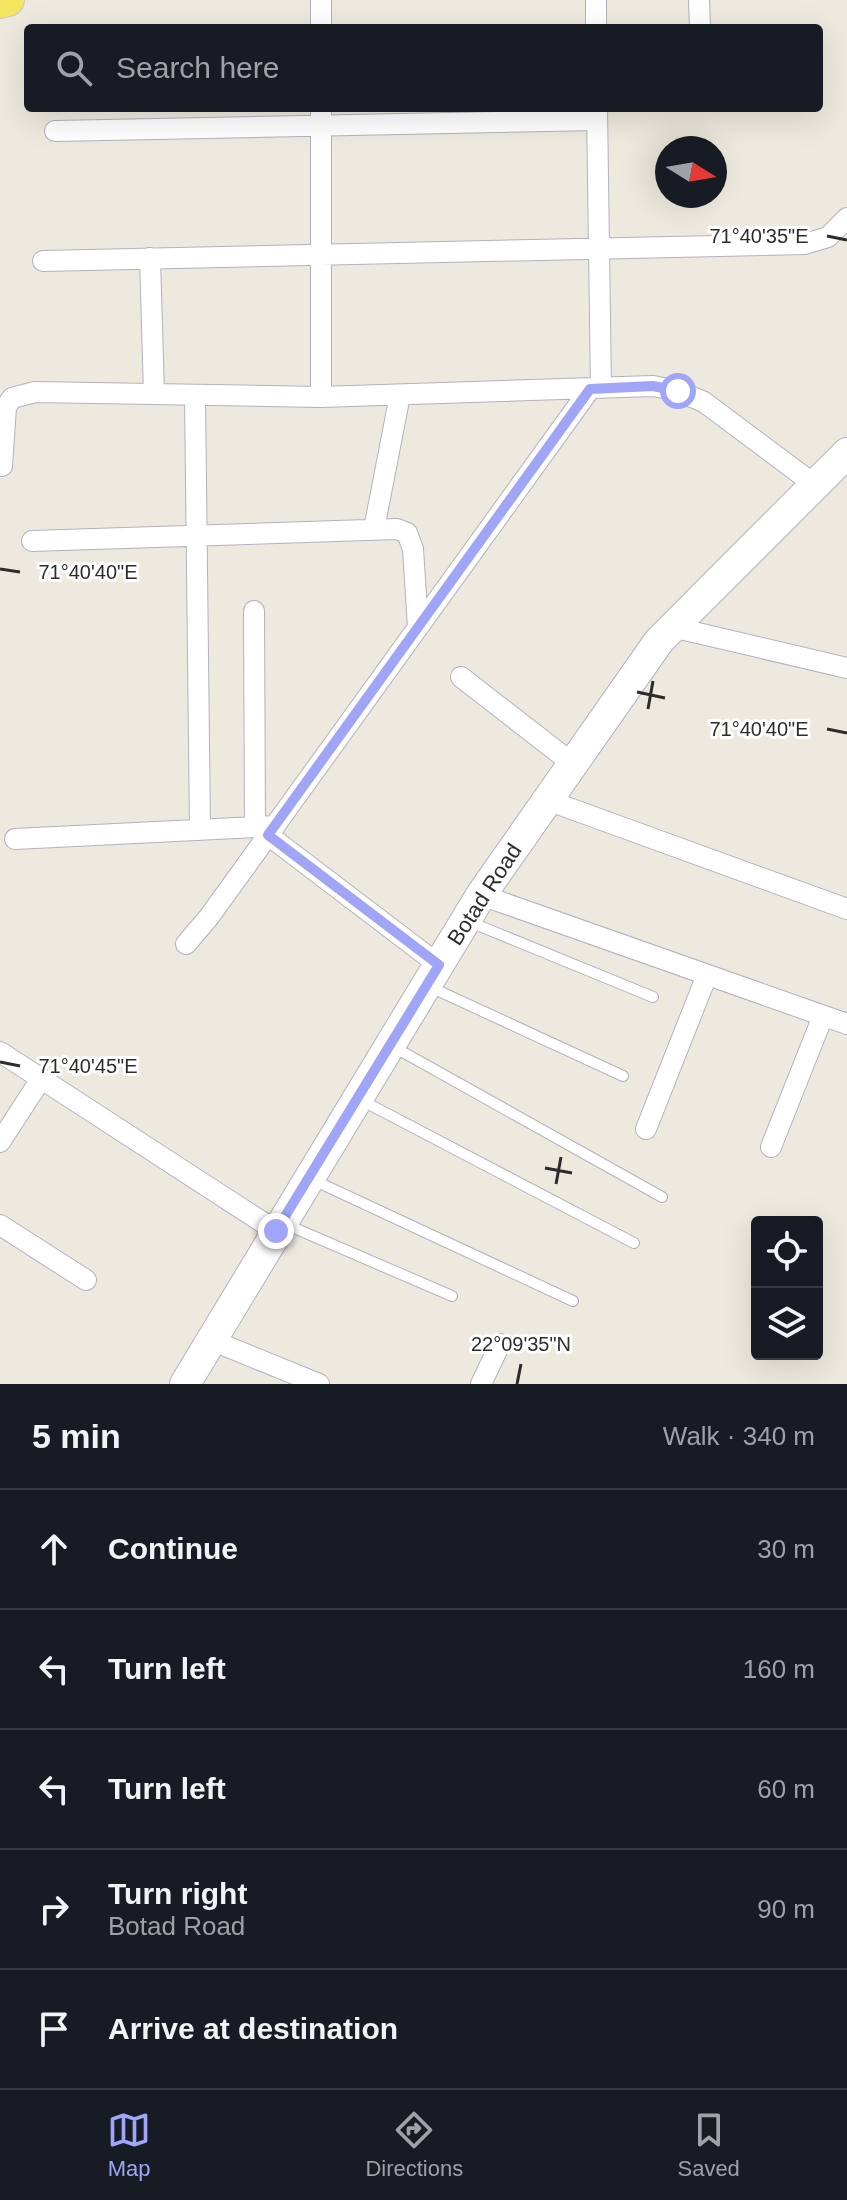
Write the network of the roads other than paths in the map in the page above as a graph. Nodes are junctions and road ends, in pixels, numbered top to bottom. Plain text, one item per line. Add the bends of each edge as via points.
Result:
1 (8, 0) edge
2 (321, 0) edge
3 (596, 0) edge
4 (699, 0) edge
5 (0, 2) edge
6 (321, 24) edge
7 (596, 24) edge
8 (700, 24) edge
9 (597, 114) edge
10 (418, 115) edge
11 (322, 116) edge
12 (55, 131) dead end
13 (847, 218) edge
14 (598, 248) junction
15 (322, 255) junction
16 (150, 258) junction
17 (43, 261) dead end
18 (595, 388) junction
19 (154, 394) junction
20 (195, 395) junction
21 (400, 395) junction
22 (321, 397) junction
23 (847, 453) edge
24 (2, 466) dead end
25 (815, 485) junction
26 (374, 529) junction
27 (197, 537) junction
28 (32, 541) dead end
29 (254, 611) dead end
30 (418, 627) junction
31 (672, 627) junction
32 (847, 668) edge
33 (461, 677) dead end
34 (573, 764) junction
35 (547, 800) junction
36 (266, 829) junction
37 (200, 830) junction
38 (15, 839) dead end
39 (474, 908) junction
40 (847, 909) edge
41 (186, 944) dead end
42 (432, 975) junction
43 (707, 975) junction
44 (653, 997) dead end
45 (823, 1016) junction
46 (847, 1024) edge
47 (390, 1045) junction
48 (0, 1052) edge
49 (623, 1076) dead end
50 (41, 1079) junction
51 (357, 1099) junction
52 (646, 1129) dead end
53 (0, 1142) edge
54 (771, 1147) dead end
55 (309, 1178) junction
56 (662, 1197) dead end
57 (0, 1225) edge
58 (279, 1227) junction
59 (634, 1243) dead end
60 (86, 1280) dead end
61 (452, 1296) dead end
62 (573, 1301) dead end
63 (211, 1340) junction
64 (500, 1344) dead end
65 (185, 1384) edge
66 (319, 1384) edge
67 (481, 1384) edge

1 - 5 main road
2 - 6 street
3 - 7 street
4 - 8 street
9 - 10 street
9 - 14 street
10 - 11 street
11 - 12 street
11 - 15 street
13 - 14 street via 828,237 805,244
14 - 15 street
14 - 18 street
15 - 16 street
15 - 22 street
16 - 17 street
16 - 19 street
18 - 21 street
18 - 25 street via 653,386 704,402
18 - 30 street
19 - 20 street
19 - 24 street via 35,392 12,398 6,407
20 - 22 street
20 - 27 street
21 - 22 street
21 - 26 street
23 - 25 main road, Botad Road
25 - 31 main road, Botad Road
26 - 27 street
26 - 30 street via 397,529 411,539
27 - 28 street
27 - 37 street
29 - 36 street
30 - 36 street
31 - 32 street
31 - 34 main road, Botad Road
33 - 34 street
34 - 35 main road, Botad Road
35 - 39 main road, Botad Road
35 - 40 street
36 - 37 street
36 - 41 street
36 - 42 street
37 - 38 street
39 - 42 main road, Botad Road
39 - 43 street
39 - 44 lane
42 - 47 main road, Botad Road
42 - 49 lane
43 - 45 street
43 - 52 street
45 - 46 street
45 - 54 street
47 - 51 main road, Botad Road
47 - 56 lane
48 - 50 street
50 - 53 street
50 - 58 street
51 - 55 main road, Botad Road
51 - 59 lane
55 - 58 main road, Botad Road
55 - 62 lane
57 - 60 street
58 - 61 lane
58 - 63 main road, Botad Road
63 - 65 main road, Botad Road
63 - 66 street
64 - 67 street

